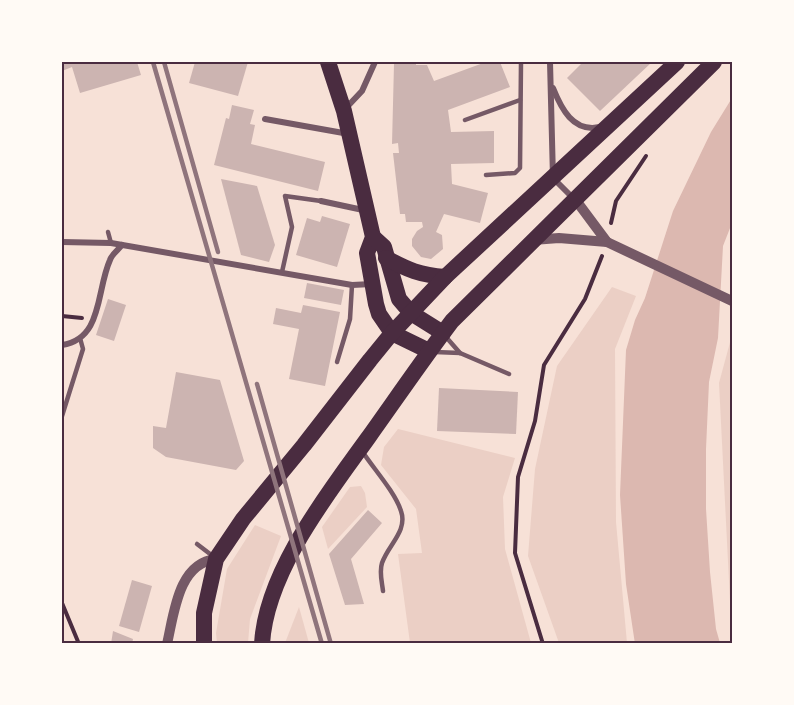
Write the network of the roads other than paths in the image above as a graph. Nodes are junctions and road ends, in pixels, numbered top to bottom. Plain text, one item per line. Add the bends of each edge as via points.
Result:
1 (328, 62) edge
2 (375, 62) edge
3 (521, 62) edge
4 (550, 62) edge
5 (677, 62) edge
6 (714, 62) edge
7 (551, 82) junction
8 (520, 100) junction
9 (344, 111) junction
10 (265, 119) dead end
11 (465, 120) dead end
12 (609, 125) junction
13 (349, 135) junction
14 (486, 175) dead end
15 (553, 178) junction
16 (575, 199) junction
17 (321, 201) joint
18 (367, 210) junction
19 (108, 232) dead end
20 (373, 237) junction
21 (532, 240) junction
22 (62, 242) edge
23 (111, 243) junction
24 (607, 243) junction
25 (122, 245) junction
26 (386, 258) junction
27 (282, 272) junction
28 (445, 277) junction
29 (372, 284) junction
30 (352, 285) junction
31 (732, 301) edge
32 (411, 313) junction
33 (392, 333) junction
34 (443, 333) junction
35 (81, 338) junction
36 (62, 345) edge
37 (429, 351) junction
38 (460, 353) junction
39 (337, 362) dead end
40 (509, 374) dead end
41 (62, 416) edge
42 (360, 449) junction
43 (197, 544) dead end
44 (216, 559) junction
45 (383, 591) dead end
46 (166, 644) edge
47 (204, 644) edge
48 (262, 644) edge

1 - 9 highway
2 - 9 street via 362,91
3 - 8 lane
4 - 7 street
5 - 12 highway
6 - 16 highway
7 - 12 street via 567,117 594,128
7 - 15 street
8 - 11 lane
8 - 14 lane via 520,168 515,173
9 - 13 highway
10 - 13 street
12 - 15 highway
13 - 18 highway
15 - 16 street
15 - 28 highway
16 - 21 highway
16 - 24 street
17 - 18 street
17 - 27 lane via 285,196 292,227
18 - 20 highway
19 - 23 lane
20 - 26 highway via 384,247
20 - 29 highway via 367,253
21 - 24 street via 559,238
21 - 34 highway
22 - 23 street
23 - 25 street
24 - 31 street
25 - 27 street
25 - 35 street via 111,258 94,319
26 - 28 highway via 408,271
26 - 32 highway via 399,298
27 - 30 street
28 - 32 highway
29 - 30 street
29 - 33 highway via 380,314
30 - 39 lane via 350,319
32 - 33 highway
32 - 34 highway
33 - 37 highway
33 - 44 highway via 243,519
34 - 37 highway
34 - 38 lane
35 - 36 street
35 - 41 lane via 83,349
37 - 38 lane
37 - 42 highway
38 - 40 lane
42 - 45 lane via 398,504 402,517 401,529 382,563
42 - 48 highway via 309,523 277,582 263,626
43 - 44 lane
44 - 46 street via 206,560 188,574
44 - 47 highway via 204,613

